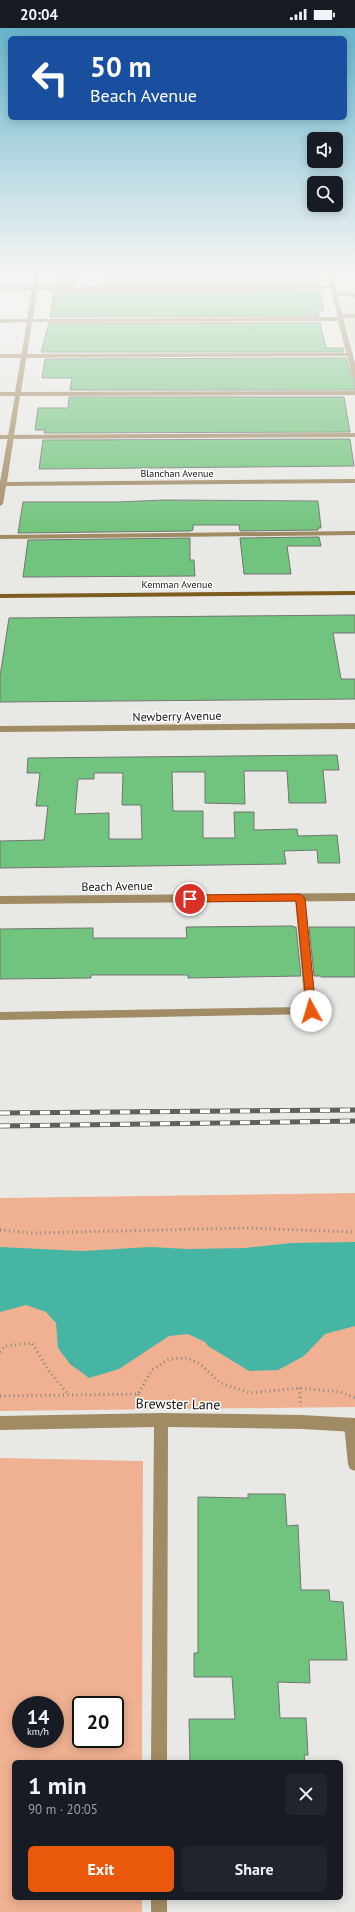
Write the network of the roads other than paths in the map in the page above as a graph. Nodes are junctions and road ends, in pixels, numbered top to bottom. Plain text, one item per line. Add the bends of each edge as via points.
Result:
1 (24, 356) edge
2 (351, 357) edge
3 (355, 375) edge
4 (355, 392) edge
5 (0, 394) edge
6 (18, 394) junction
7 (355, 435) edge
8 (0, 437) edge
9 (11, 437) junction
10 (355, 481) edge
11 (2, 484) edge
12 (0, 504) edge
13 (355, 533) edge
14 (0, 537) edge
15 (355, 593) edge
16 (0, 596) edge
17 (355, 726) edge
18 (0, 729) edge
19 (355, 897) edge
20 (300, 898) junction
21 (0, 900) edge
22 (0, 1016) edge
23 (161, 1420) junction
24 (0, 1423) edge
25 (353, 1425) edge
26 (355, 1464) edge
27 (159, 1760) edge
28 (159, 1900) edge
29 (159, 1912) edge

1 - 6 street
2 - 3 street
4 - 6 street
5 - 6 street
6 - 9 street
7 - 9 street
8 - 9 street
9 - 11 street
10 - 11 street, Blanchan Avenue
11 - 12 street
13 - 14 street
15 - 16 street, Kemman Avenue
17 - 18 street, Newberry Avenue
19 - 20 street, Beach Avenue
20 - 21 street, Beach Avenue
20 - 22 street via 311,1011
23 - 24 street, Brewster Lane
23 - 25 street, Brewster Lane
23 - 27 street
25 - 26 street
28 - 29 street

